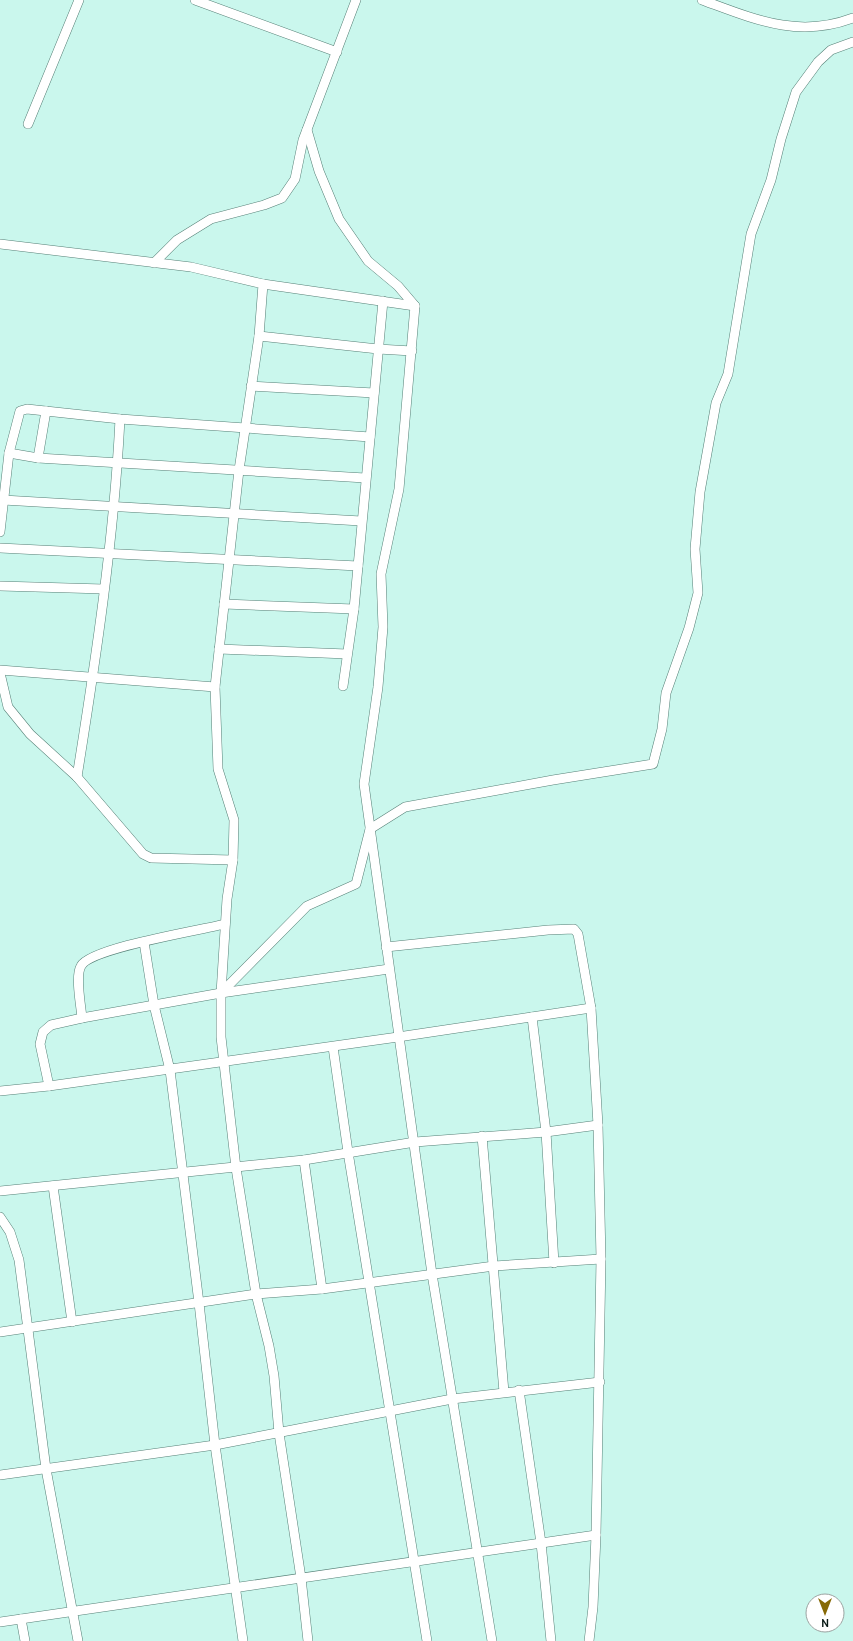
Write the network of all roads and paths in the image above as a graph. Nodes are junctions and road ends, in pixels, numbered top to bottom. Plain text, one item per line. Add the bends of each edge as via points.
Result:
1 (79, 0) edge
2 (195, 0) edge
3 (356, 0) edge
4 (702, 0) edge
5 (853, 18) edge
6 (853, 42) edge
7 (337, 52) junction
8 (28, 124) dead end
9 (307, 130) junction
10 (0, 244) edge
11 (154, 263) junction
12 (263, 284) junction
13 (383, 300) junction
14 (415, 306) junction
15 (259, 336) junction
16 (378, 349) junction
17 (412, 351) junction
18 (251, 386) junction
19 (374, 393) junction
20 (46, 411) junction
21 (120, 419) junction
22 (246, 428) junction
23 (370, 437) junction
24 (9, 453) junction
25 (38, 458) junction
26 (118, 463) junction
27 (239, 470) junction
28 (365, 478) junction
29 (3, 500) junction
30 (113, 507) junction
31 (233, 514) junction
32 (361, 521) junction
33 (0, 532) edge
34 (0, 548) edge
35 (108, 553) junction
36 (228, 558) junction
37 (358, 566) junction
38 (0, 586) edge
39 (104, 589) junction
40 (224, 604) junction
41 (354, 608) junction
42 (219, 650) junction
43 (347, 654) junction
44 (0, 672) edge
45 (93, 677) junction
46 (343, 686) dead end
47 (216, 687) junction
48 (77, 777) junction
49 (370, 829) junction
50 (232, 860) junction
51 (225, 924) junction
52 (144, 942) junction
53 (386, 947) junction
54 (389, 969) junction
55 (221, 993) junction
56 (154, 1005) junction
57 (591, 1008) junction
58 (532, 1017) junction
59 (82, 1018) junction
60 (398, 1038) junction
61 (333, 1047) junction
62 (224, 1062) junction
63 (170, 1070) junction
64 (49, 1086) junction
65 (0, 1091) edge
66 (598, 1125) junction
67 (546, 1132) junction
68 (482, 1136) junction
69 (415, 1142) junction
70 (348, 1152) junction
71 (304, 1160) junction
72 (236, 1168) junction
73 (183, 1173) junction
74 (53, 1186) junction
75 (0, 1191) edge
76 (0, 1217) edge
77 (601, 1259) junction
78 (554, 1263) junction
79 (494, 1266) junction
80 (432, 1274) junction
81 (370, 1283) junction
82 (322, 1289) junction
83 (256, 1294) junction
84 (200, 1303) junction
85 (72, 1322) junction
86 (28, 1328) junction
87 (0, 1332) edge
88 (600, 1382) junction
89 (519, 1390) junction
90 (504, 1392) junction
91 (452, 1399) junction
92 (390, 1410) junction
93 (279, 1433) junction
94 (215, 1445) junction
95 (46, 1469) junction
96 (0, 1476) edge
97 (596, 1535) junction
98 (541, 1543) junction
99 (479, 1552) junction
100 (413, 1562) junction
101 (301, 1578) junction
102 (235, 1588) junction
103 (73, 1612) junction
104 (21, 1619) junction
105 (0, 1622) edge
106 (25, 1641) edge
107 (78, 1641) edge
108 (243, 1641) edge
109 (308, 1641) edge
110 (427, 1641) edge
111 (492, 1641) edge
112 (551, 1641) edge
113 (590, 1641) edge

1 - 8 street
2 - 7 street
3 - 7 street
4 - 5 street via 752,19 784,27 836,25
6 - 49 street via 832,50 818,62 796,92 771,180 751,234 728,374 716,403 700,492 695,549 698,593 690,628 666,693 662,729 653,764 412,805
7 - 9 street
9 - 11 street via 295,179 282,198 211,220 177,240
9 - 14 street via 319,171 339,219 368,261 398,286
10 - 11 street
11 - 12 street via 191,267
12 - 13 street
12 - 15 street
13 - 14 street
13 - 16 street
14 - 17 street
15 - 16 street
15 - 18 street
16 - 17 street
16 - 19 street
17 - 49 street via 399,489 381,574 383,634 364,784
18 - 19 street
18 - 22 street
19 - 23 street
20 - 21 street
20 - 24 street via 20,411
20 - 25 street
21 - 22 street
21 - 26 street
22 - 23 street
22 - 27 street
23 - 28 street
24 - 25 street
24 - 29 street
25 - 26 street
26 - 27 street
26 - 30 street
27 - 28 street
27 - 31 street
28 - 32 street
29 - 30 street
29 - 33 street
30 - 31 street
30 - 35 street
31 - 32 street
31 - 36 street
32 - 37 street
34 - 35 street
35 - 36 street
35 - 39 street
36 - 37 street
36 - 40 street
37 - 41 street
38 - 39 street
39 - 45 street
40 - 41 street
40 - 42 street
41 - 43 street
42 - 43 street
42 - 47 street
43 - 46 street
44 - 45 street
44 - 48 street via 8,708 30,734
45 - 47 street
45 - 48 street
47 - 50 street via 218,769 234,820
48 - 50 street via 143,854 151,858
49 - 53 street
49 - 55 street via 356,884 307,906
50 - 51 street
51 - 52 street
51 - 55 street
52 - 56 street
52 - 59 street via 108,950 89,958 81,965 79,976
53 - 54 street
53 - 57 street via 574,929 578,934
54 - 55 street
54 - 60 street
55 - 56 street
55 - 62 street
56 - 59 street
56 - 63 street
57 - 58 street
57 - 66 street
58 - 60 street
58 - 67 street
59 - 64 street via 51,1026 43,1032 40,1044
60 - 61 street
60 - 69 street
61 - 62 street
61 - 70 street
62 - 63 street
62 - 72 street
63 - 64 street
63 - 73 street
64 - 65 street
66 - 67 street
66 - 77 street
67 - 68 street
67 - 78 street
68 - 69 street
68 - 79 street
69 - 70 street
69 - 80 street
70 - 71 street
70 - 81 street
71 - 72 street
71 - 82 street
72 - 73 street
72 - 83 street
73 - 74 street
73 - 84 street
74 - 75 street
74 - 85 street
76 - 86 street via 10,1232 19,1260
77 - 78 street
77 - 88 street
78 - 79 street
79 - 80 street
79 - 90 street
80 - 81 street
80 - 91 street
81 - 82 street
81 - 92 street
82 - 83 street
83 - 84 street
83 - 93 street via 272,1361
84 - 85 street
84 - 94 street
85 - 86 street
86 - 87 street
86 - 95 street
88 - 89 street
88 - 97 street
89 - 90 street
89 - 98 street
90 - 91 street
91 - 92 street
91 - 99 street
92 - 93 street
92 - 100 street
93 - 94 street
93 - 101 street
94 - 95 street
94 - 102 street
95 - 96 street
95 - 103 street
97 - 98 street
97 - 113 street
98 - 99 street
98 - 112 street
99 - 100 street
99 - 111 street
100 - 101 street
100 - 110 street
101 - 102 street
101 - 109 street
102 - 103 street
102 - 108 street
103 - 104 street
103 - 107 street
104 - 105 street
104 - 106 street

